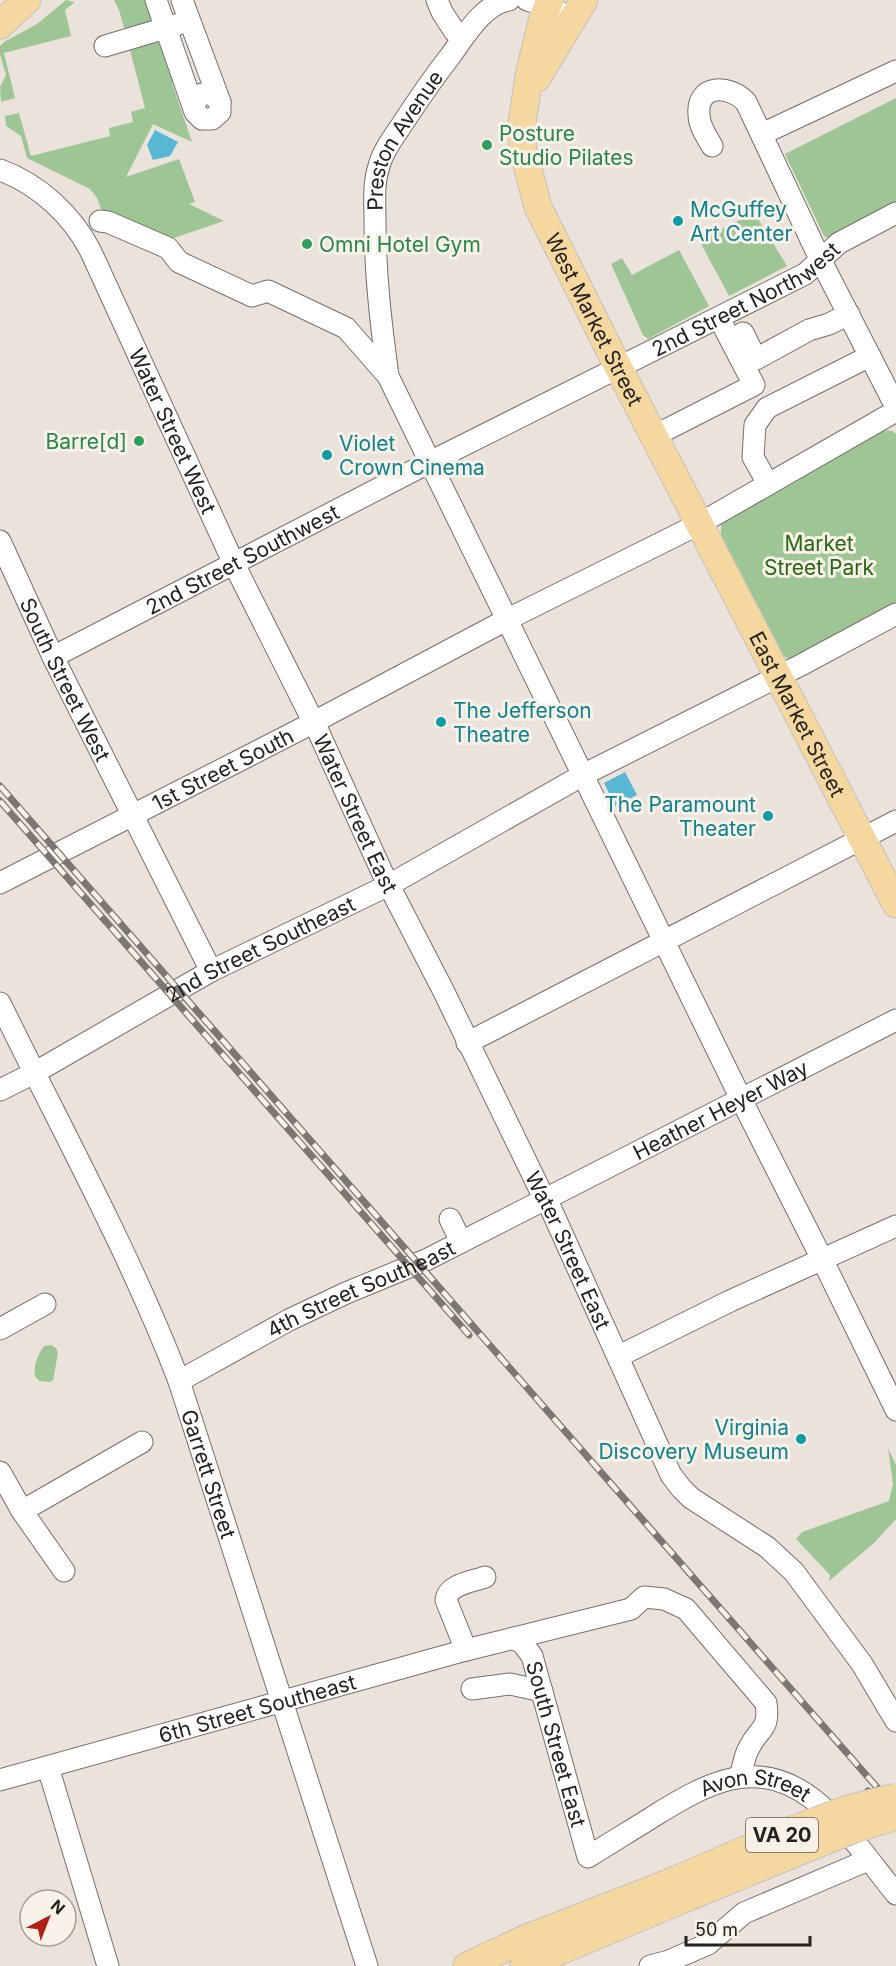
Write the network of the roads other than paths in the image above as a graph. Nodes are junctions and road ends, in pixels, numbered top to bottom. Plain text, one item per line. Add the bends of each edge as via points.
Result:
1 (27, 0) edge
2 (156, 0) edge
3 (182, 0) edge
4 (437, 0) edge
5 (509, 0) edge
6 (541, 2) edge
7 (578, 9) edge
8 (190, 21) junction
9 (0, 25) edge
10 (166, 28) junction
11 (455, 32) dead end
12 (105, 46) dead end
13 (896, 71) edge
14 (525, 103) junction
15 (762, 134) junction
16 (712, 146) dead end
17 (0, 170) edge
18 (896, 213) edge
19 (100, 221) dead end
20 (820, 259) junction
21 (849, 314) junction
22 (725, 315) junction
23 (870, 356) junction
24 (619, 369) junction
25 (388, 376) junction
26 (896, 409) edge
27 (654, 436) junction
28 (430, 462) junction
29 (768, 484) junction
30 (699, 524) junction
31 (0, 541) edge
32 (234, 564) junction
33 (896, 614) edge
34 (508, 619) junction
35 (53, 657) junction
36 (779, 676) junction
37 (314, 723) junction
38 (583, 775) junction
39 (134, 815) junction
40 (896, 822) edge
41 (862, 839) junction
42 (0, 883) edge
43 (389, 885) junction
44 (896, 904) edge
45 (665, 940) junction
46 (212, 970) junction
47 (0, 1003) edge
48 (896, 1020) edge
49 (467, 1043) junction
50 (34, 1073) junction
51 (766, 1089) dead end
52 (0, 1090) edge
53 (742, 1101) junction
54 (721, 1113) dead end
55 (545, 1199) junction
56 (450, 1219) dead end
57 (888, 1231) edge
58 (461, 1242) junction
59 (822, 1259) junction
60 (45, 1304) dead end
61 (0, 1329) edge
62 (619, 1356) junction
63 (179, 1381) junction
64 (896, 1410) edge
65 (142, 1442) dead end
66 (0, 1472) edge
67 (22, 1511) junction
68 (63, 1571) dead end
69 (485, 1577) dead end
70 (514, 1638) junction
71 (466, 1650) junction
72 (472, 1689) dead end
73 (542, 1691) junction
74 (282, 1702) junction
75 (896, 1721) edge
76 (48, 1767) junction
77 (740, 1777) junction
78 (0, 1780) edge
79 (896, 1797) edge
80 (896, 1816) edge
81 (588, 1857) joint
82 (868, 1860) junction
83 (676, 1891) junction
84 (896, 1894) edge
85 (519, 1959) edge
86 (108, 1966) edge
87 (367, 1966) edge
88 (467, 1966) edge
89 (650, 1966) edge

1 - 9 main road
2 - 10 street
3 - 8 street
4 - 11 street
5 - 25 street, Preston Avenue via 501,1 484,14 428,84 378,167 375,261
6 - 7 street
6 - 14 main road, West Market Street
7 - 14 main road, West Market Street
8 - 10 street
8 - 10 street via 220,102 220,112 212,119 202,119 195,112
10 - 12 street
13 - 15 street
14 - 24 main road, West Market Street via 523,150 538,207
15 - 16 street via 739,94 716,89 699,106 701,125
15 - 20 street
17 - 32 street, Water Street West via 38,190 84,237
18 - 20 street, 2nd Street Northwest via 839,243
19 - 25 street via 168,248 179,262 252,296 268,291 346,328
20 - 21 street
20 - 22 street, 2nd Street Northwest via 805,274
21 - 22 street via 809,330 756,359
21 - 23 street
22 - 24 street, 2nd Street Northwest
22 - 27 street via 754,386
23 - 26 street
23 - 29 street via 762,413 755,425 753,458
24 - 27 main road, West Market Street
24 - 28 street, 2nd Street Northwest
25 - 28 street
26 - 29 street, 1st Street South
27 - 30 main road, West Market Street
28 - 32 street, 2nd Street Southwest
28 - 34 street
29 - 30 street, 1st Street South
30 - 34 street, 1st Street South
30 - 36 main road, East Market Street
31 - 35 street, South Street West
32 - 35 street, 2nd Street Southwest
32 - 37 street, Water Street West
33 - 36 street, 2nd Street Southeast
34 - 37 street, 1st Street South
34 - 38 street
35 - 39 street, South Street West
36 - 38 street, 2nd Street Southeast
36 - 41 main road, East Market Street
37 - 39 street, 1st Street South
37 - 43 street, Water Street East
38 - 43 street, 2nd Street Southeast
38 - 45 street
39 - 42 street, 1st Street South
39 - 46 street
40 - 41 street
41 - 44 main road, East Market Street
41 - 45 street
43 - 46 street, 2nd Street Southeast
43 - 49 street, Water Street East
45 - 49 street
45 - 53 street
46 - 50 street, 2nd Street Southeast
47 - 50 street, Garrett Street
48 - 53 street, Heather Heyer Way
49 - 55 street, Water Street East
50 - 52 street, 2nd Street Southeast
50 - 63 street, Garrett Street via 150,1310
51 - 53 street
53 - 54 street
53 - 55 street, Heather Heyer Way
53 - 59 street
55 - 58 street, 4th Street Southeast
55 - 62 street, Water Street East
56 - 58 street
57 - 59 street
58 - 63 street, 4th Street Southeast via 289,1320
59 - 62 street
59 - 64 street
60 - 61 street
62 - 75 street, Water Street East via 681,1488 767,1546 794,1572 862,1664
63 - 74 street, Garrett Street
65 - 67 street
66 - 67 street
67 - 68 street
69 - 71 street via 452,1588 447,1594
70 - 71 street, 6th Street Southeast
70 - 73 street, South Street East via 530,1651
70 - 77 street, 6th Street Southeast via 631,1609 644,1597 664,1599 686,1609 766,1703 768,1718 749,1748
71 - 74 street, 6th Street Southeast
72 - 73 street via 510,1684
73 - 81 street, South Street East
74 - 76 street, 6th Street Southeast
74 - 87 street, Garrett Street
76 - 78 street, 6th Street Southeast
76 - 86 street
77 - 81 street, Avon Street via 692,1792
77 - 82 street, Avon Street via 772,1780 813,1799
79 - 83 main road, VA 20, bridge via 848,1809 792,1830
80 - 83 main road, VA 20, bridge
82 - 84 street, Avon Street
82 - 89 street via 744,1913 708,1944
83 - 85 main road, VA 20
85 - 88 main road, VA 20

